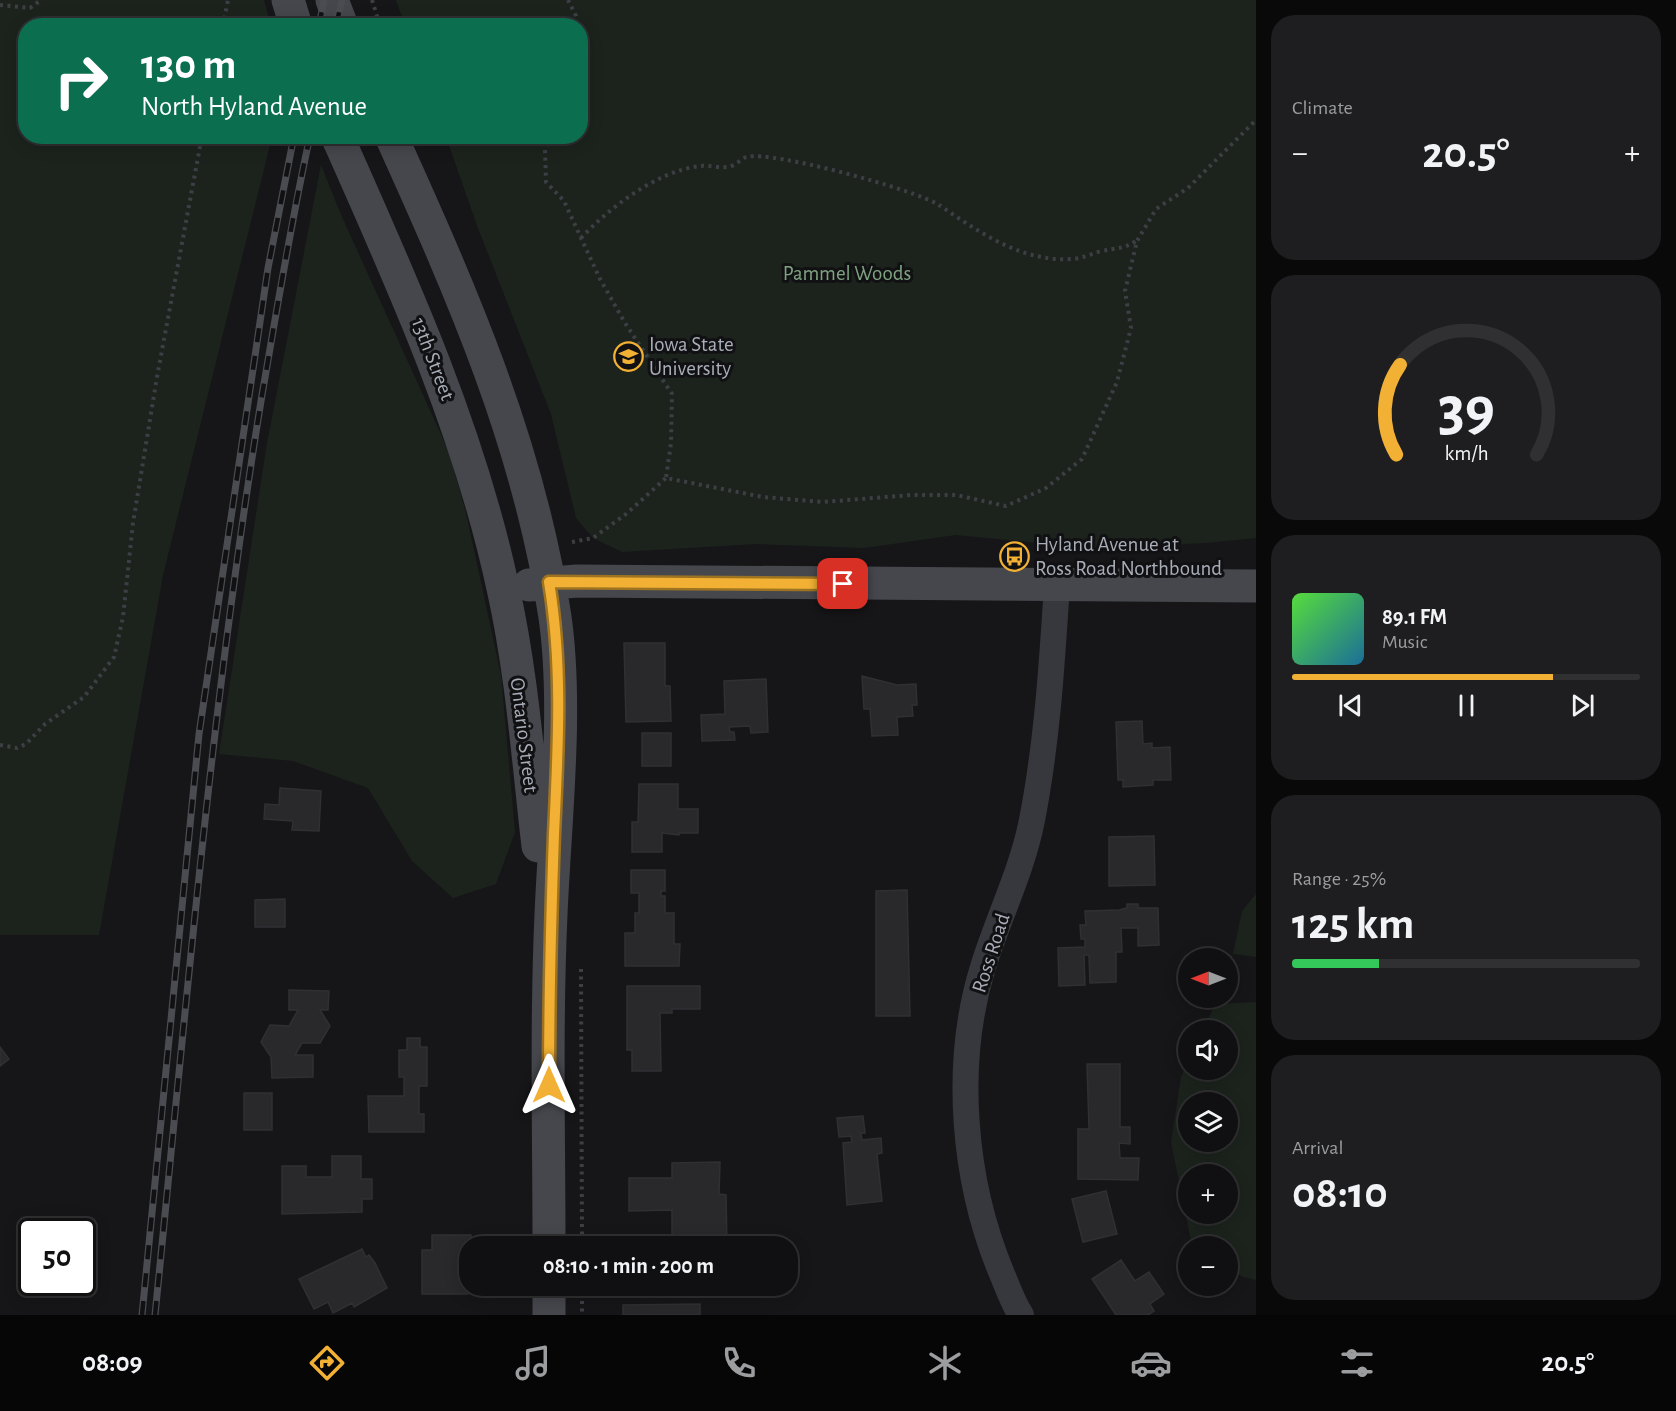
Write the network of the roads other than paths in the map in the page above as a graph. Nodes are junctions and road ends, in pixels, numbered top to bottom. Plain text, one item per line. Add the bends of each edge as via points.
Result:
1 (288, 0) edge
2 (332, 0) edge
3 (294, 18) edge
4 (339, 18) edge
5 (341, 144) edge
6 (395, 144) edge
7 (549, 582) junction
8 (1057, 585) junction
9 (1256, 586) edge
10 (504, 590) junction
11 (549, 952) junction
12 (549, 1236) edge
13 (549, 1296) edge
14 (549, 1315) edge
15 (1022, 1315) edge

1 - 3 main road
2 - 4 main road
5 - 10 main road, 13th Street via 456,417
6 - 7 main road via 482,344 512,435
7 - 8 main road
7 - 10 main road
7 - 11 main road, Ontario Street via 560,714
8 - 9 main road
8 - 15 street, Ross Road via 1049,690 1032,822 983,968 972,1017 965,1105 975,1194 994,1255
10 - 11 main road, Ontario Street via 524,718
11 - 12 main road, Ontario Street
13 - 14 main road

